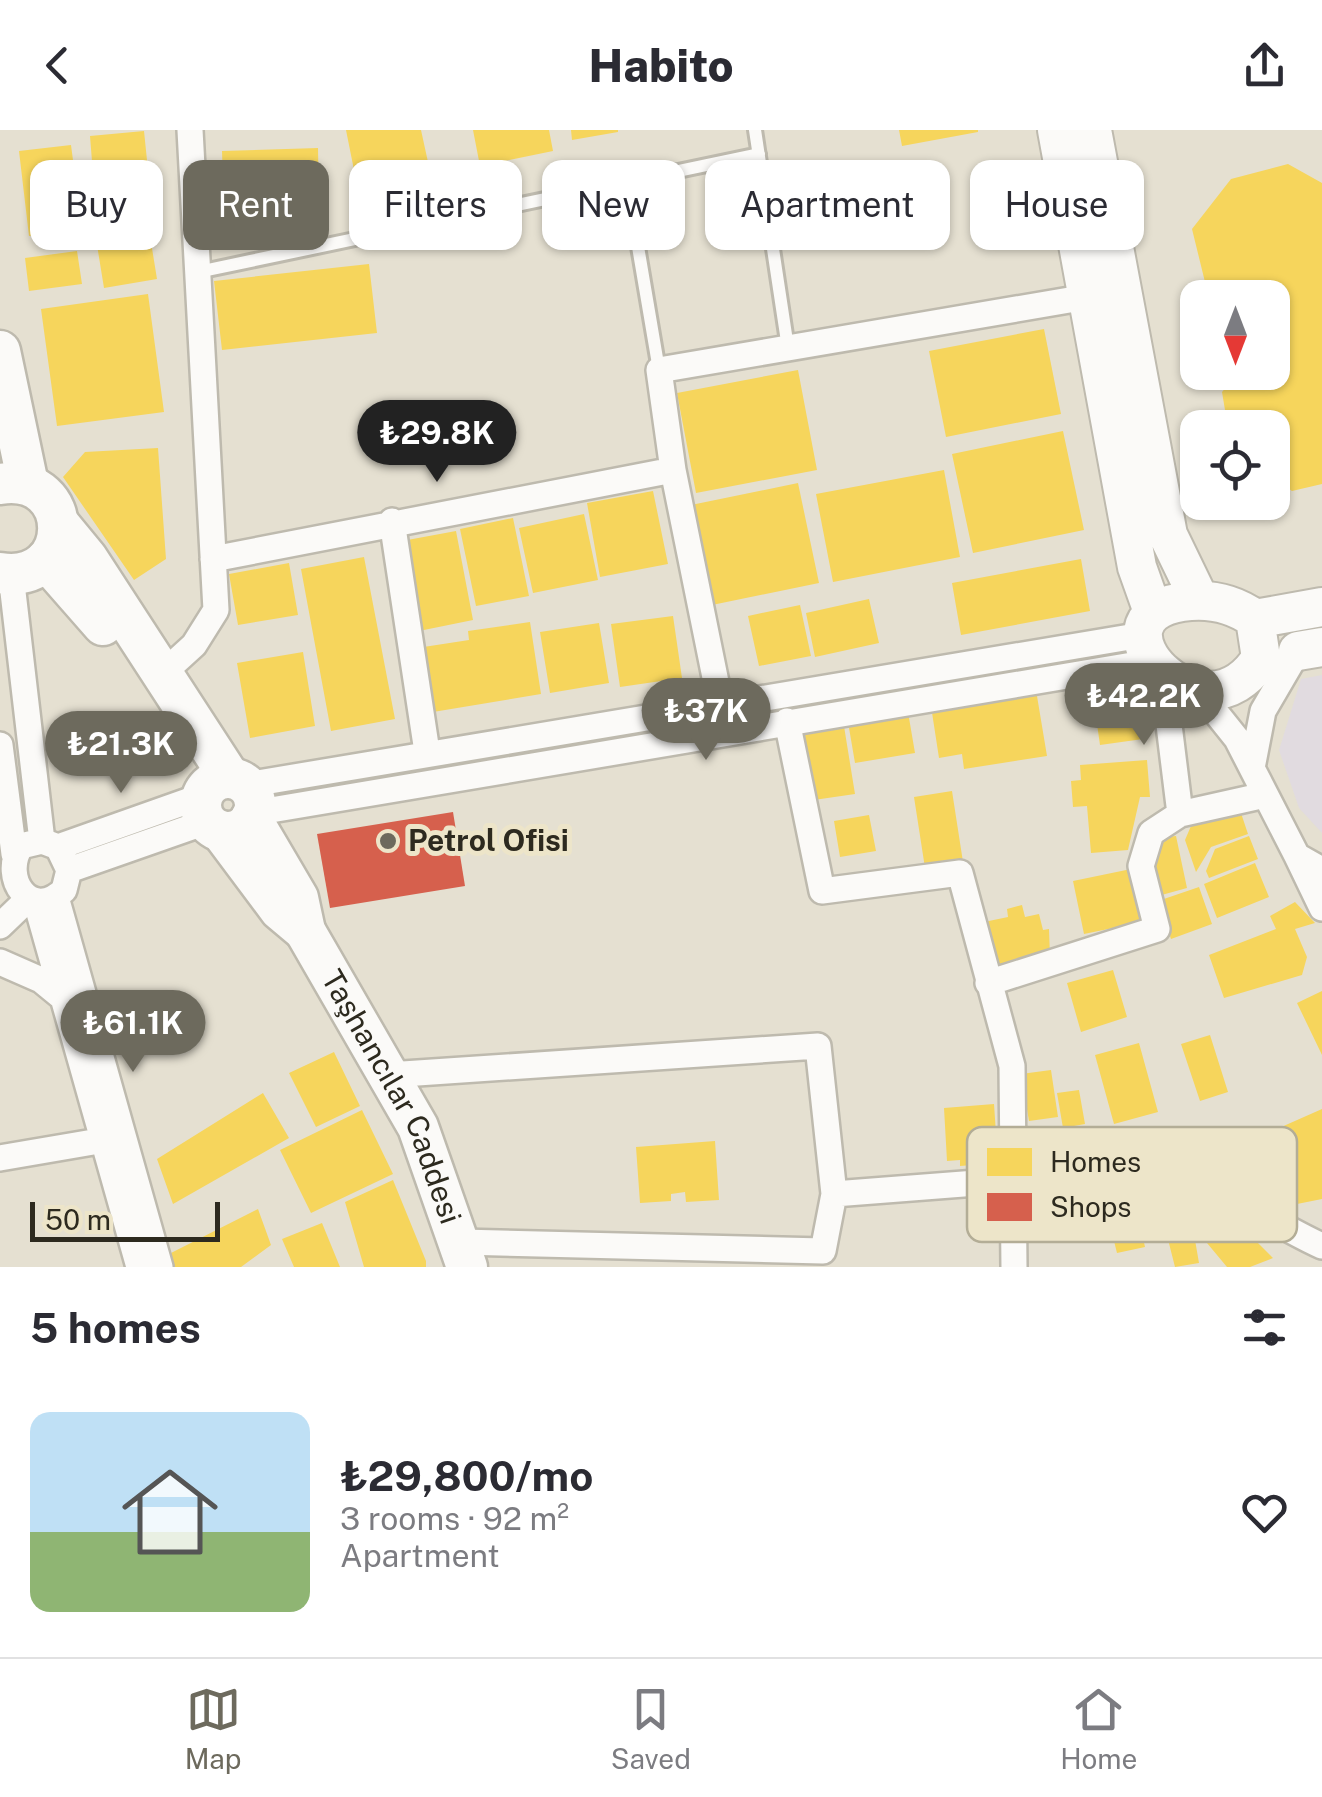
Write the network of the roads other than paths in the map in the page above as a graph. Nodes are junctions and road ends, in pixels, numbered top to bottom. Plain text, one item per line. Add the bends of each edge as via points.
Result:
1 (190, 130) edge
2 (755, 130) edge
3 (1057, 130) edge
4 (1092, 130) edge
5 (759, 154) junction
6 (685, 170) edge
7 (542, 200) edge
8 (639, 250) edge
9 (198, 272) junction
10 (1087, 298) junction
11 (788, 348) junction
12 (0, 352) edge
13 (659, 370) junction
14 (673, 470) junction
15 (14, 484) edge
16 (392, 521) junction
17 (29, 558) edge
18 (213, 558) junction
19 (1199, 599) junction
20 (1322, 607) edge
21 (1255, 619) junction
22 (1161, 655) junction
23 (1281, 659) edge
24 (160, 676) junction
25 (720, 702) junction
26 (788, 722) junction
27 (1237, 739) junction
28 (0, 746) edge
29 (427, 752) junction
30 (1252, 768) junction
31 (1265, 795) junction
32 (227, 804) junction
33 (1180, 814) junction
34 (56, 853) junction
35 (14, 854) junction
36 (1298, 856) junction
37 (1322, 870) edge
38 (26, 895) edge
39 (1322, 908) edge
40 (0, 926) edge
41 (0, 962) edge
42 (988, 984) junction
43 (63, 998) junction
44 (388, 1074) junction
45 (1014, 1127) edge
46 (104, 1140) junction
47 (0, 1158) edge
48 (967, 1184) edge
49 (834, 1194) junction
50 (1297, 1233) edge
51 (1015, 1242) edge
52 (1322, 1247) edge
53 (464, 1254) edge
54 (139, 1267) edge
55 (160, 1267) edge
56 (1014, 1267) edge

1 - 9 street
2 - 5 lane
3 - 10 main road
4 - 19 main road via 1168,536
5 - 6 lane
5 - 11 lane
7 - 9 lane
8 - 13 lane
9 - 18 street
10 - 11 street
10 - 22 main road
11 - 13 street
12 - 15 main road
13 - 14 street
14 - 16 street
14 - 25 street
15 - 17 main road via 49,499
16 - 18 street
16 - 29 street
17 - 24 main road via 102,582
17 - 32 main road via 76,590
17 - 34 street
18 - 24 street via 216,610 194,645
19 - 21 main road via 1242,609
19 - 22 main road
20 - 21 main road
21 - 23 main road
22 - 23 main road via 1220,689
22 - 25 street
22 - 26 street
22 - 27 street
22 - 33 street
23 - 27 street
23 - 30 street
24 - 32 main road
25 - 29 street
26 - 32 street
26 - 42 street via 822,891 960,874
27 - 30 street
28 - 35 street
29 - 32 street
30 - 31 street
31 - 33 street
31 - 36 street
32 - 34 street
32 - 44 main road, Taşhancılar Caddesi via 280,910 305,930
33 - 42 street via 1150,833 1141,866 1157,929
34 - 35 street via 22,846
34 - 38 street via 68,880
35 - 38 street via 8,874
36 - 37 street
36 - 39 street
38 - 40 street
38 - 43 street
38 - 55 street
41 - 43 street
42 - 45 street via 1012,1066
43 - 46 street
44 - 49 street via 818,1046
44 - 53 main road, Taşhancılar Caddesi via 418,1127
46 - 47 street
46 - 54 street
48 - 49 street
49 - 53 street via 823,1251
50 - 52 street
51 - 56 street

